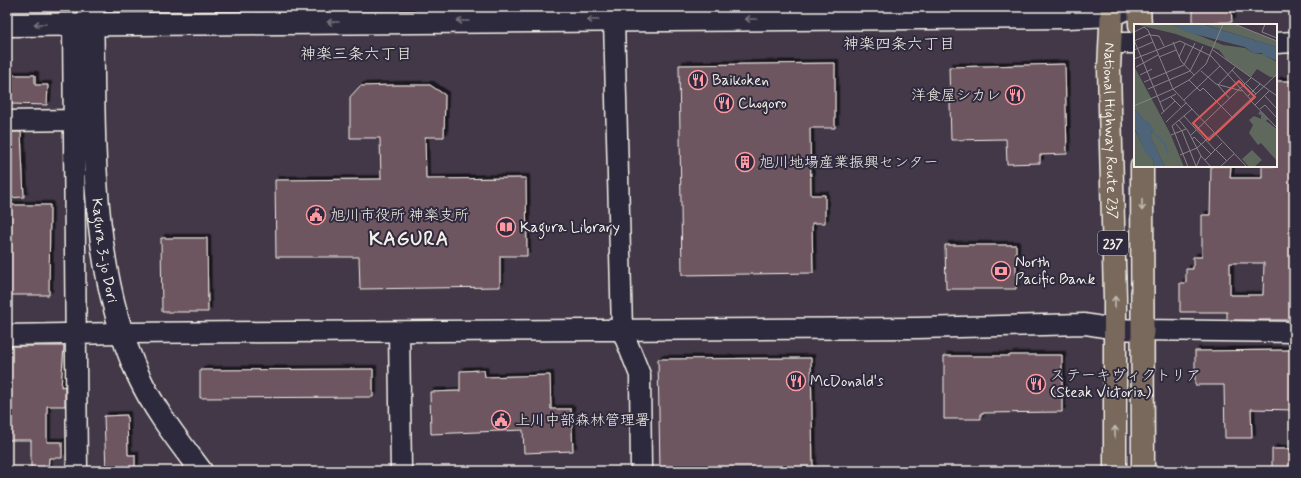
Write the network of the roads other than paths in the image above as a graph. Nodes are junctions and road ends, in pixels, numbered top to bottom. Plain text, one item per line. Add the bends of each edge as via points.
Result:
1 (1139, 7) edge
2 (1118, 10) edge
3 (85, 16) edge
4 (614, 20) junction
5 (1140, 24) edge
6 (7, 25) edge
7 (1294, 42) edge
8 (1110, 43) junction
9 (1134, 43) edge
10 (1277, 43) edge
11 (76, 120) junction
12 (7, 121) edge
13 (1142, 167) edge
14 (1115, 329) junction
15 (622, 330) junction
16 (1143, 330) junction
17 (399, 332) junction
18 (1294, 332) edge
19 (121, 333) junction
20 (7, 335) edge
21 (77, 335) junction
22 (78, 471) edge
23 (201, 471) edge
24 (401, 471) edge
25 (641, 471) edge
26 (1115, 471) edge
27 (1143, 471) edge

1 - 5 highway
2 -> 4 street
2 - 8 highway, National Highway Route 237 / 237
4 -> 3 street
3 -> 6 street
3 - 11 street
3 - 19 street, Kagura 3-jo Dori via 95,166 107,282
4 - 15 street
7 - 10 street
8 - 9 street
14 -> 8 highway, National Highway Route 237 / 237
11 - 12 street
11 - 21 street
13 -> 16 highway, National Highway Route 237 / 237
14 - 15 street via 1085,324
14 - 16 street
26 -> 14 highway, National Highway Route 237 / 237
15 - 17 street
15 - 25 street via 640,375
16 - 18 street
16 - 27 highway, National Highway Route 237 / 237
17 - 19 street
17 - 24 street
19 - 21 street
19 - 23 street, Kagura 3-jo Dori via 138,375 161,416
20 - 21 street
21 - 22 street

